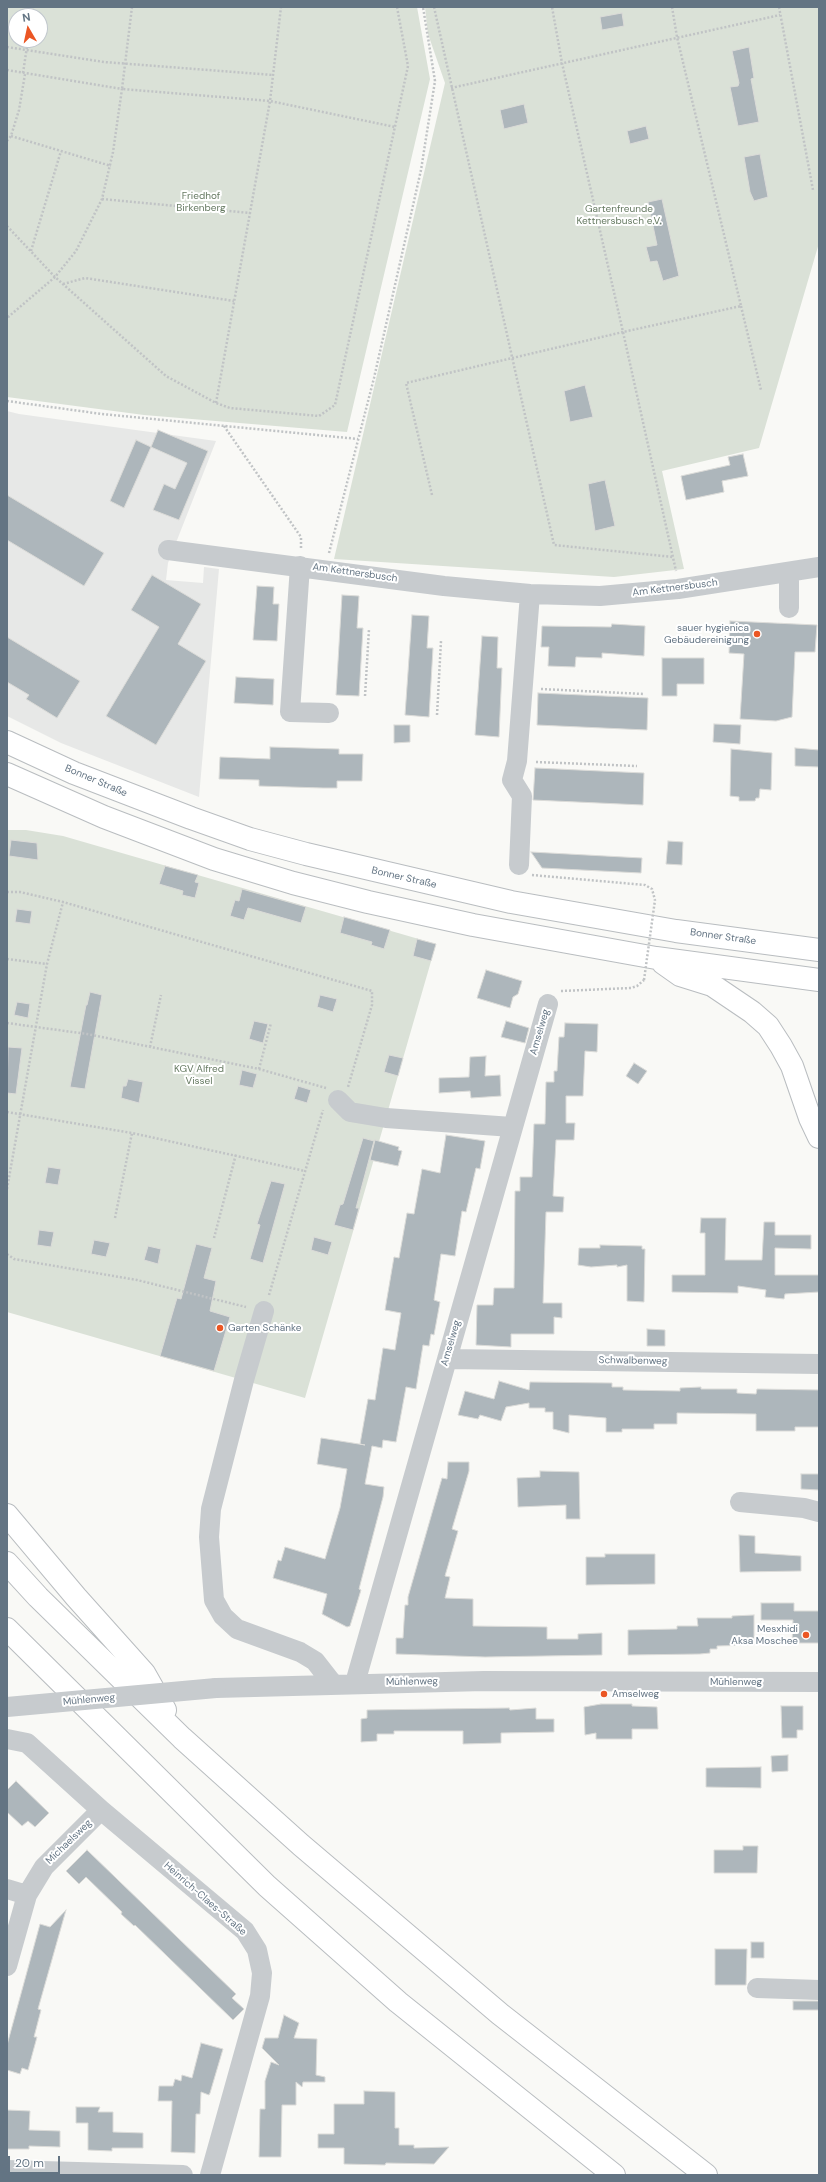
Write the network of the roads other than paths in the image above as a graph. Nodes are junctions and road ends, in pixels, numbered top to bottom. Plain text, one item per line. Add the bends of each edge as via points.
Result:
1 (168, 550) dead end
2 (300, 566) junction
3 (819, 567) edge
4 (789, 572) junction
5 (530, 594) junction
6 (789, 608) dead end
7 (329, 713) dead end
8 (7, 742) edge
9 (7, 774) edge
10 (519, 865) road end
11 (819, 950) edge
12 (656, 958) junction
13 (819, 980) edge
14 (548, 1004) road end
15 (338, 1100) road end
16 (512, 1127) junction
17 (819, 1137) edge
18 (264, 1311) road end
19 (447, 1359) junction
20 (819, 1364) edge
21 (740, 1502) dead end
22 (819, 1512) edge
23 (7, 1515) edge
24 (7, 1563) edge
25 (7, 1629) edge
26 (819, 1682) edge
27 (354, 1683) junction
28 (333, 1684) junction
29 (7, 1707) edge
30 (182, 1738) junction
31 (7, 1739) edge
32 (101, 1810) junction
33 (7, 1889) edge
34 (27, 1894) junction
35 (7, 1966) edge
36 (757, 1988) dead end
37 (819, 1990) edge
38 (7, 2170) edge
39 (183, 2175) edge
40 (210, 2175) edge
41 (614, 2175) edge
42 (706, 2175) edge

1 - 2 street, Am Kettnersbusch
2 - 5 street, Am Kettnersbusch via 444,586
2 - 7 street, Am Kettnersbusch via 290,712
3 - 4 street, Am Kettnersbusch
4 - 5 street, Am Kettnersbusch via 678,589 600,596
4 - 6 street
5 - 10 street via 517,761 512,780 522,796
8 - 11 highway, Bonner Straße via 81,776 183,816 250,839 306,854 518,904 676,931
9 - 12 highway via 111,820 214,859 293,883 473,925
12 - 13 highway
12 - 17 highway via 680,975 712,985 768,1026 792,1066
14 - 16 street, Amselweg
15 - 16 street via 350,1112 386,1118
16 - 19 street, Amselweg
18 - 28 street via 211,1508 209,1537 214,1600 223,1616 237,1629 300,1652 315,1661
19 - 20 street, Schwalbenweg
19 - 27 street, Amselweg
21 - 22 street via 804,1508
23 - 30 highway via 144,1673
24 - 30 highway via 38,1597
25 - 41 highway via 267,1886 398,2002
26 - 27 street, Mühlenweg
27 - 28 street, Mühlenweg
28 - 29 street, Mühlenweg, bridge via 216,1688
30 - 42 highway via 301,1846 500,2014
31 - 32 street, Heinrich-Claes-Straße via 28,1743
32 - 34 street, Michaelsweg via 44,1867
32 - 40 street, Heinrich-Claes-Straße via 245,1931 257,1950 262,1973 260,1996
33 - 34 street
34 - 35 street, Michaelsweg
36 - 37 street
38 - 39 street

